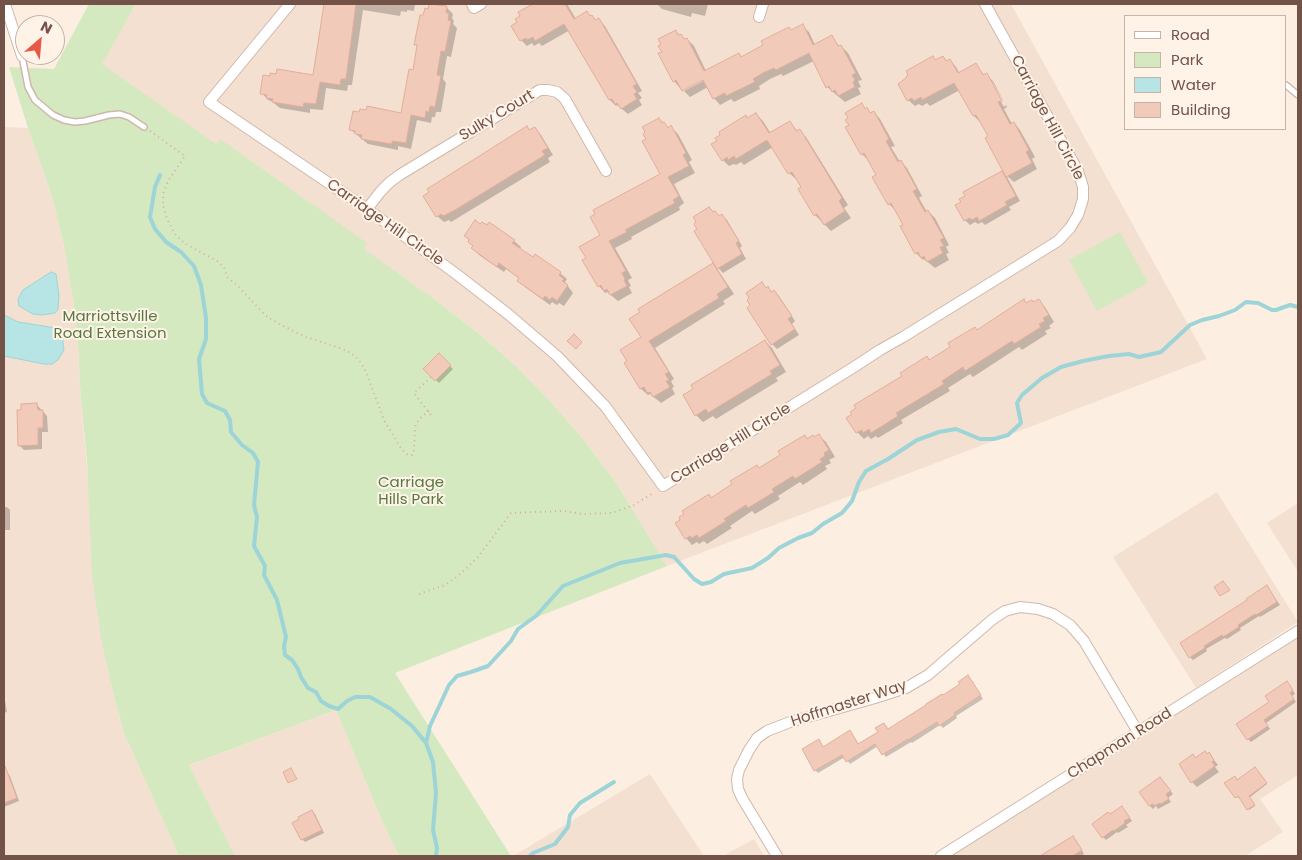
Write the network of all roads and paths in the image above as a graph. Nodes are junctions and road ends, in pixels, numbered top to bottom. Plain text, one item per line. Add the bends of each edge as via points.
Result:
1 (5, 4) edge
2 (290, 4) edge
3 (472, 4) edge
4 (481, 4) edge
5 (762, 4) edge
6 (985, 4) edge
7 (759, 17) dead end
8 (15, 35) edge
9 (24, 65) edge
10 (1287, 86) edge
11 (1298, 95) edge
12 (144, 127) joint
13 (606, 171) dead end
14 (367, 209) junction
15 (431, 377) dead end
16 (429, 411) junction
17 (433, 418) dead end
18 (664, 486) junction
19 (419, 594) dead end
20 (1298, 631) edge
21 (1138, 732) junction
22 (777, 856) edge
23 (941, 856) edge

1 - 8 street
2 - 14 street, Carriage Hill Circle via 209,102
3 - 4 street via 474,8
5 - 7 street
6 - 18 street, Carriage Hill Circle via 1078,171 1083,199 1070,228 1058,240
9 - 12 lane via 28,87 35,100 54,115 64,120 86,122 120,114
10 - 11 lane
12 - 16 path via 185,156 168,181 162,200 167,220 184,243 217,260 227,277 266,316 306,337 352,352 366,372 384,420 408,455 414,452 415,427
13 - 14 street, Sulky Court via 565,99 557,92 540,90 401,174 381,191
14 - 18 street, Carriage Hill Circle via 508,314 557,356 605,406
15 - 16 path via 414,393
16 - 17 path
18 - 19 path via 634,505 612,512 511,513 478,557 458,576
20 - 21 street, Chapman Road
21 - 22 street, Hoffmaster Way via 1084,641 1070,624 1038,609 1020,607 1005,611 928,675 906,688 790,722 756,738 739,770 738,789
21 - 23 street, Chapman Road

